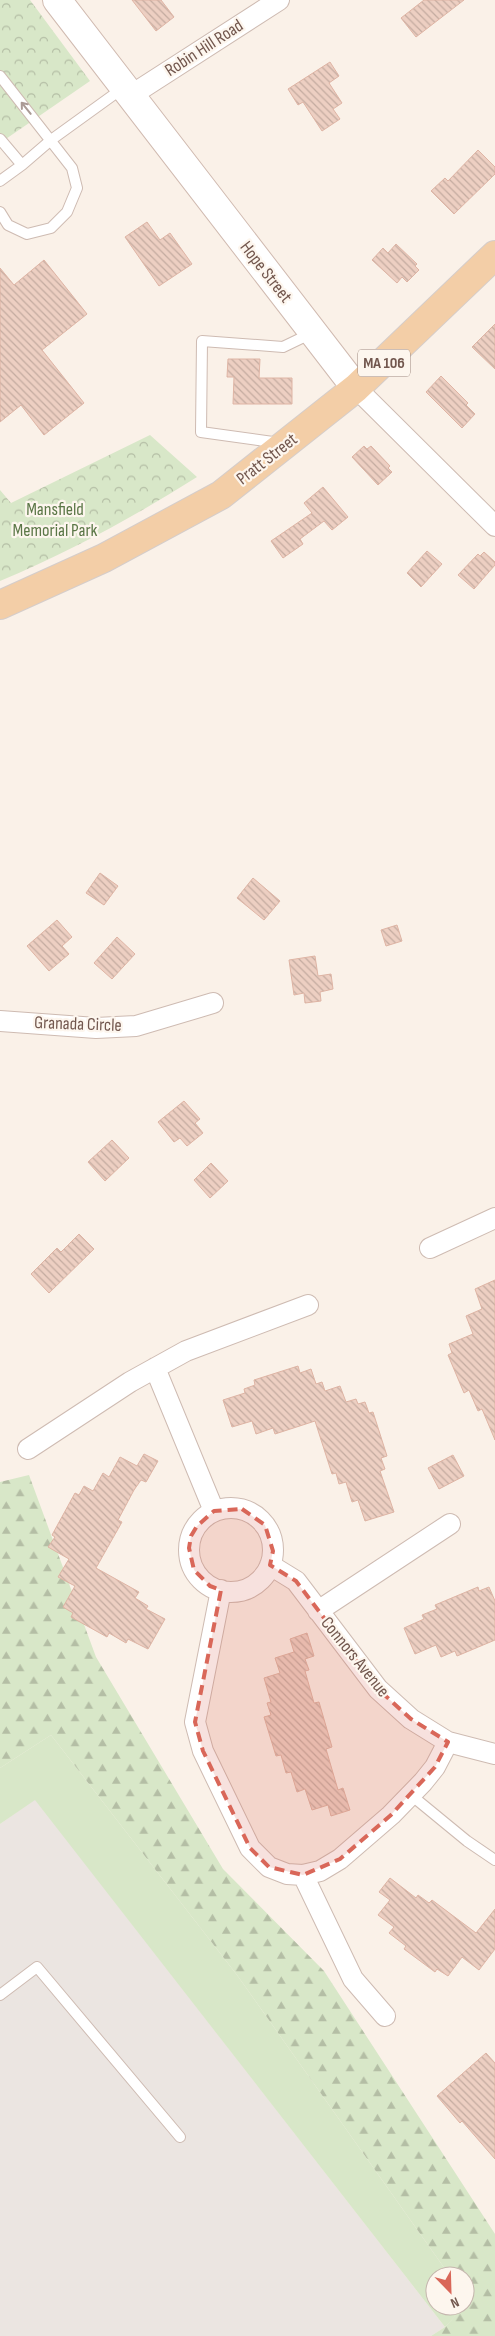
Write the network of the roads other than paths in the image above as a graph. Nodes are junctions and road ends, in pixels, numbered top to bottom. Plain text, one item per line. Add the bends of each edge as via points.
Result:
1 (58, 0) edge
2 (279, 0) edge
3 (0, 76) edge
4 (127, 92) junction
5 (0, 139) edge
6 (51, 140) junction
7 (22, 166) junction
8 (0, 181) edge
9 (0, 212) edge
10 (495, 255) edge
11 (313, 333) junction
12 (356, 388) junction
13 (287, 444) junction
14 (495, 526) edge
15 (0, 605) edge
16 (213, 1003) dead end
17 (0, 1021) edge
18 (495, 1218) edge
19 (430, 1248) dead end
20 (308, 1305) dead end
21 (155, 1368) junction
22 (28, 1448) dead end
23 (214, 1511) junction
24 (450, 1524) dead end
25 (270, 1565) junction
26 (221, 1590) junction
27 (318, 1611) junction
28 (448, 1742) junction
29 (495, 1754) edge
30 (411, 1795) junction
31 (495, 1860) edge
32 (303, 1875) junction
33 (0, 1995) edge
34 (385, 2016) dead end
35 (180, 2137) dead end

1 - 4 main road, Hope Street
2 - 4 street, Robin Hill Road
6 -> 3 lane
4 - 6 lane
4 - 11 main road, Hope Street
5 - 7 lane
6 - 7 lane
6 - 9 lane via 72,168 77,188 67,212 51,228 27,234 8,225
7 - 8 lane
10 - 12 main road, Pratt Street / MA 106
11 - 12 main road, Hope Street
11 - 13 lane via 283,347 202,341 200,432
12 - 13 main road, Pratt Street / MA 106
12 - 14 street, Hope Street
13 - 15 main road, Pratt Street / MA 106 via 221,495 104,558
16 - 17 street, Granada Circle via 136,1026 96,1028
18 - 19 street
20 - 21 street via 186,1351
21 - 22 street
21 - 23 street
23 - 25 street via 242,1509 255,1515 271,1537
23 - 26 street via 197,1526 190,1542 190,1559 201,1579
24 - 27 street
25 - 26 street via 256,1584 245,1589
25 - 27 street, Connors Avenue via 296,1581
26 - 32 street via 197,1704 195,1722 198,1736 213,1774 255,1855 278,1871
27 - 28 street, Connors Avenue via 378,1689 411,1719
28 - 29 street, Connors Avenue
28 - 30 street via 435,1767
30 - 31 lane
30 - 32 street via 340,1859
32 - 34 street via 353,1979
33 - 35 lane via 38,1967

